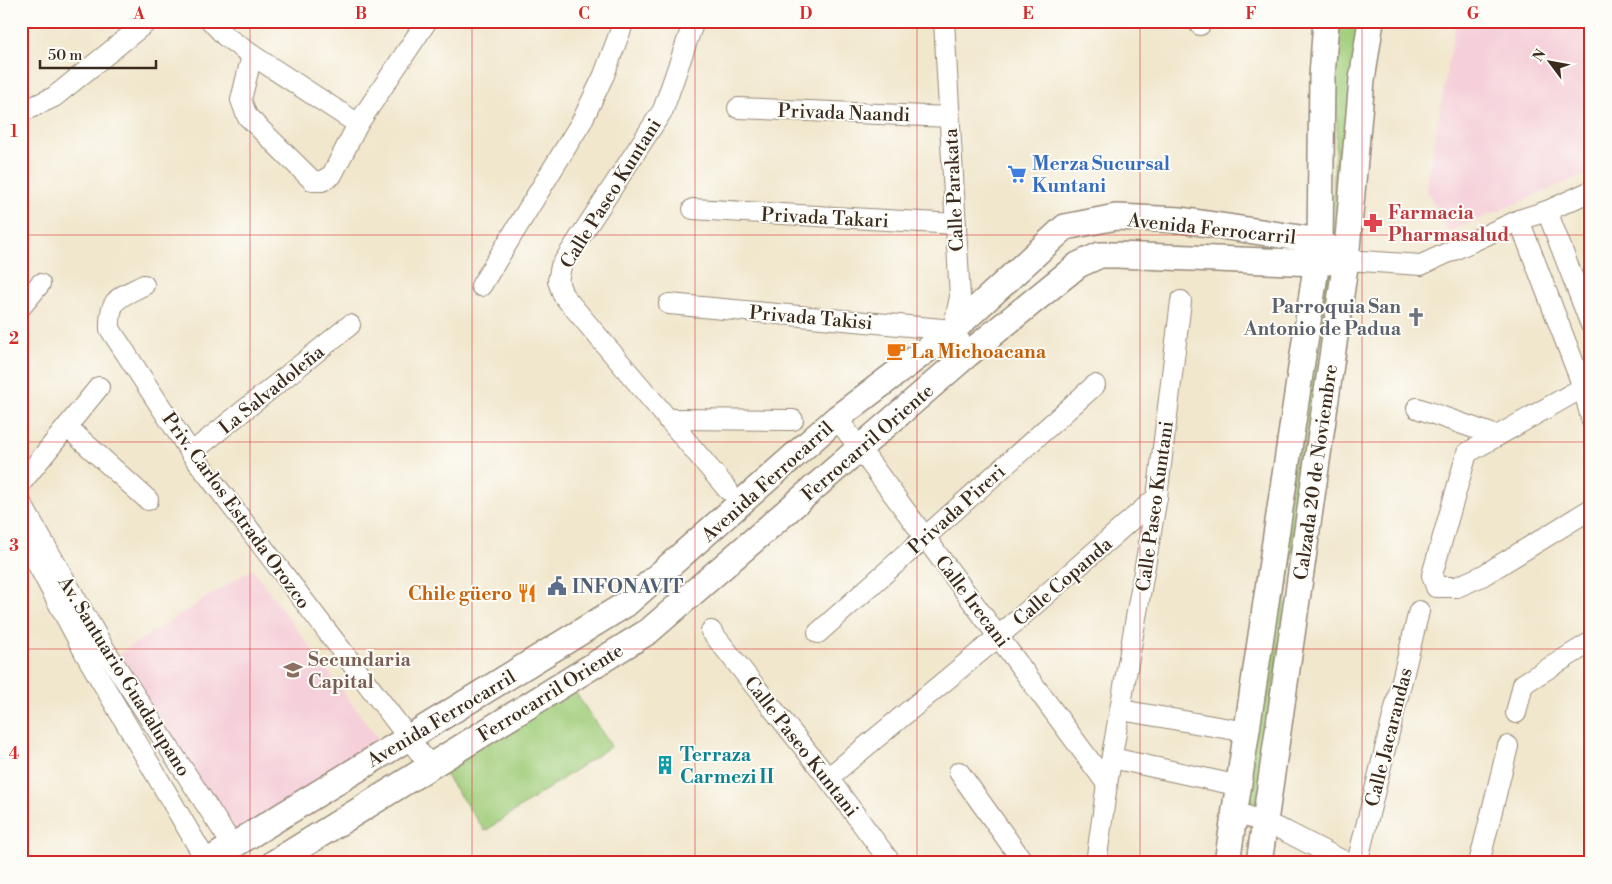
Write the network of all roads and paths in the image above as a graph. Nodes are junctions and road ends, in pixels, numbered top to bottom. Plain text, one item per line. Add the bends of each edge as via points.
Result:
1 (148, 21) edge
2 (211, 21) edge
3 (427, 21) edge
4 (624, 21) edge
5 (694, 21) edge
6 (944, 21) edge
7 (1326, 21) edge
8 (1371, 21) edge
9 (230, 29) edge
10 (252, 55) junction
11 (738, 108) dead end
12 (21, 110) edge
13 (949, 117) junction
14 (358, 124) junction
15 (1591, 192) edge
16 (693, 209) dead end
17 (1547, 211) junction
18 (1181, 220) junction
19 (1519, 220) junction
20 (956, 224) junction
21 (1318, 252) junction
22 (1180, 259) junction
23 (1346, 260) junction
24 (40, 284) dead end
25 (144, 285) dead end
26 (481, 286) dead end
27 (1586, 298) edge
28 (1181, 300) dead end
29 (669, 304) dead end
30 (21, 307) edge
31 (1591, 324) edge
32 (350, 325) dead end
33 (952, 330) junction
34 (968, 354) junction
35 (1095, 384) dead end
36 (1587, 385) edge
37 (99, 387) dead end
38 (1417, 408) dead end
39 (837, 418) junction
40 (1591, 418) edge
41 (666, 419) junction
42 (793, 420) dead end
43 (67, 427) junction
44 (1497, 436) junction
45 (860, 449) junction
46 (191, 453) junction
47 (21, 483) edge
48 (728, 490) dead end
49 (1157, 497) junction
50 (148, 500) dead end
51 (21, 503) edge
52 (1591, 509) edge
53 (21, 533) edge
54 (925, 537) junction
55 (668, 568) junction
56 (688, 597) junction
57 (1419, 610) dead end
58 (711, 631) dead end
59 (818, 634) dead end
60 (1000, 636) junction
61 (1591, 642) edge
62 (94, 650) junction
63 (524, 667) junction
64 (540, 698) junction
65 (1121, 710) junction
66 (1516, 713) dead end
67 (1247, 732) junction
68 (409, 737) junction
69 (1508, 746) dead end
70 (1112, 758) junction
71 (430, 766) junction
72 (182, 770) junction
73 (959, 772) dead end
74 (828, 778) junction
75 (161, 782) junction
76 (1107, 784) junction
77 (1240, 786) junction
78 (1234, 811) junction
79 (1266, 822) junction
80 (233, 846) junction
81 (206, 862) edge
82 (274, 863) edge
83 (891, 863) edge
84 (1024, 863) edge
85 (1096, 863) edge
86 (1227, 863) edge
87 (1259, 863) edge
88 (1347, 863) edge
89 (1357, 863) edge
90 (1479, 863) edge

1 - 12 street via 54,97
2 - 9 street
3 - 14 street
4 - 26 street via 582,121
5 - 41 street, Calle Paseo Kuntani via 663,110 561,266 558,281 563,295
6 - 13 street, Calle Parakata
7 - 21 main road, Calzada 20 de Noviembre
8 - 23 main road, Calzada 20 de Noviembre via 1362,80
9 - 10 street
10 - 14 street
10 - 14 street via 241,100 247,116 313,181 322,181 332,174
11 - 13 street, Privada Naandi
13 - 20 street, Calle Parakata
15 - 17 street
16 - 20 street, Privada Takari
17 - 19 street
17 - 27 street
18 - 21 main road, Avenida Ferrocarril
18 - 22 main road
18 - 33 main road, Avenida Ferrocarril via 1116,217 1065,227
19 - 23 street via 1421,265
19 - 36 street
20 - 33 street, Calle Parakata via 960,297
21 - 22 main road, Ferrocarril Oriente
21 - 23 main road, Avenida Ferrocarril
21 - 67 main road, Calzada 20 de Noviembre
22 - 34 main road, Ferrocarril Oriente via 1100,255 1078,265
23 - 79 main road, Calzada 20 de Noviembre
24 - 30 street
25 - 46 street, Priv. Carlos Estrada Orozco via 116,299 109,312 110,329
27 - 31 street
28 - 49 street, Calle Paseo Kuntani
29 - 33 street, Privada Takisi
32 - 46 street, La Salvadoleña
33 - 34 street
33 - 39 main road, Avenida Ferrocarril
34 - 45 main road, Ferrocarril Oriente
35 - 54 street, Privada Pireri
36 - 40 street
36 - 44 street
37 - 43 street
38 - 44 street
39 - 45 street, Calle Irecani
39 - 55 main road, Avenida Ferrocarril
41 - 42 street
41 - 48 street, Calle Paseo Kuntani
43 - 47 street
43 - 50 street
44 - 52 street via 1467,453 1432,575 1436,587 1458,586 1482,576
45 - 54 street, Calle Irecani
45 - 56 main road, Ferrocarril Oriente
46 - 68 street, Priv. Carlos Estrada Orozco
49 - 60 street, Calle Copanda
49 - 65 street, Calle Paseo Kuntani
51 - 62 street, Av. Santuario Guadalupano
53 - 62 street, Av. Santuario Guadalupano
54 - 59 street, Privada Pireri
54 - 60 street, Calle Irecani
55 - 56 main road
55 - 63 main road, Avenida Ferrocarril via 626,604
56 - 64 main road, Ferrocarril Oriente via 649,631
57 - 89 street, Calle Jacarandas
58 - 74 street, Calle Paseo Kuntani
60 - 74 street, Calle Copanda
60 - 76 street, Calle Irecani
61 - 66 street via 1523,684
62 - 72 street, Av. Santuario Guadalupano
62 - 75 street, Av. Santuario Guadalupano
63 - 64 main road
63 - 68 main road, Avenida Ferrocarril
64 - 71 main road, Ferrocarril Oriente
65 - 67 street
65 - 70 street, Calle Paseo Kuntani
67 - 77 main road, Calzada 20 de Noviembre
68 - 71 street
68 - 80 main road, Avenida Ferrocarril
69 - 90 street
70 - 76 street, Calle Paseo Kuntani
70 - 77 street
71 - 82 main road, Ferrocarril Oriente
72 - 75 street
72 - 80 street, Av. Santuario Guadalupano
73 - 84 street
74 - 83 street, Calle Paseo Kuntani
75 - 81 street, Av. Santuario Guadalupano
76 - 85 street, Calle Paseo Kuntani
77 - 78 main road, Calzada 20 de Noviembre
78 - 79 street
78 - 86 main road, Calzada 20 de Noviembre
79 - 87 main road, Calzada 20 de Noviembre
79 - 88 street
80 - 81 main road, Avenida Ferrocarril

